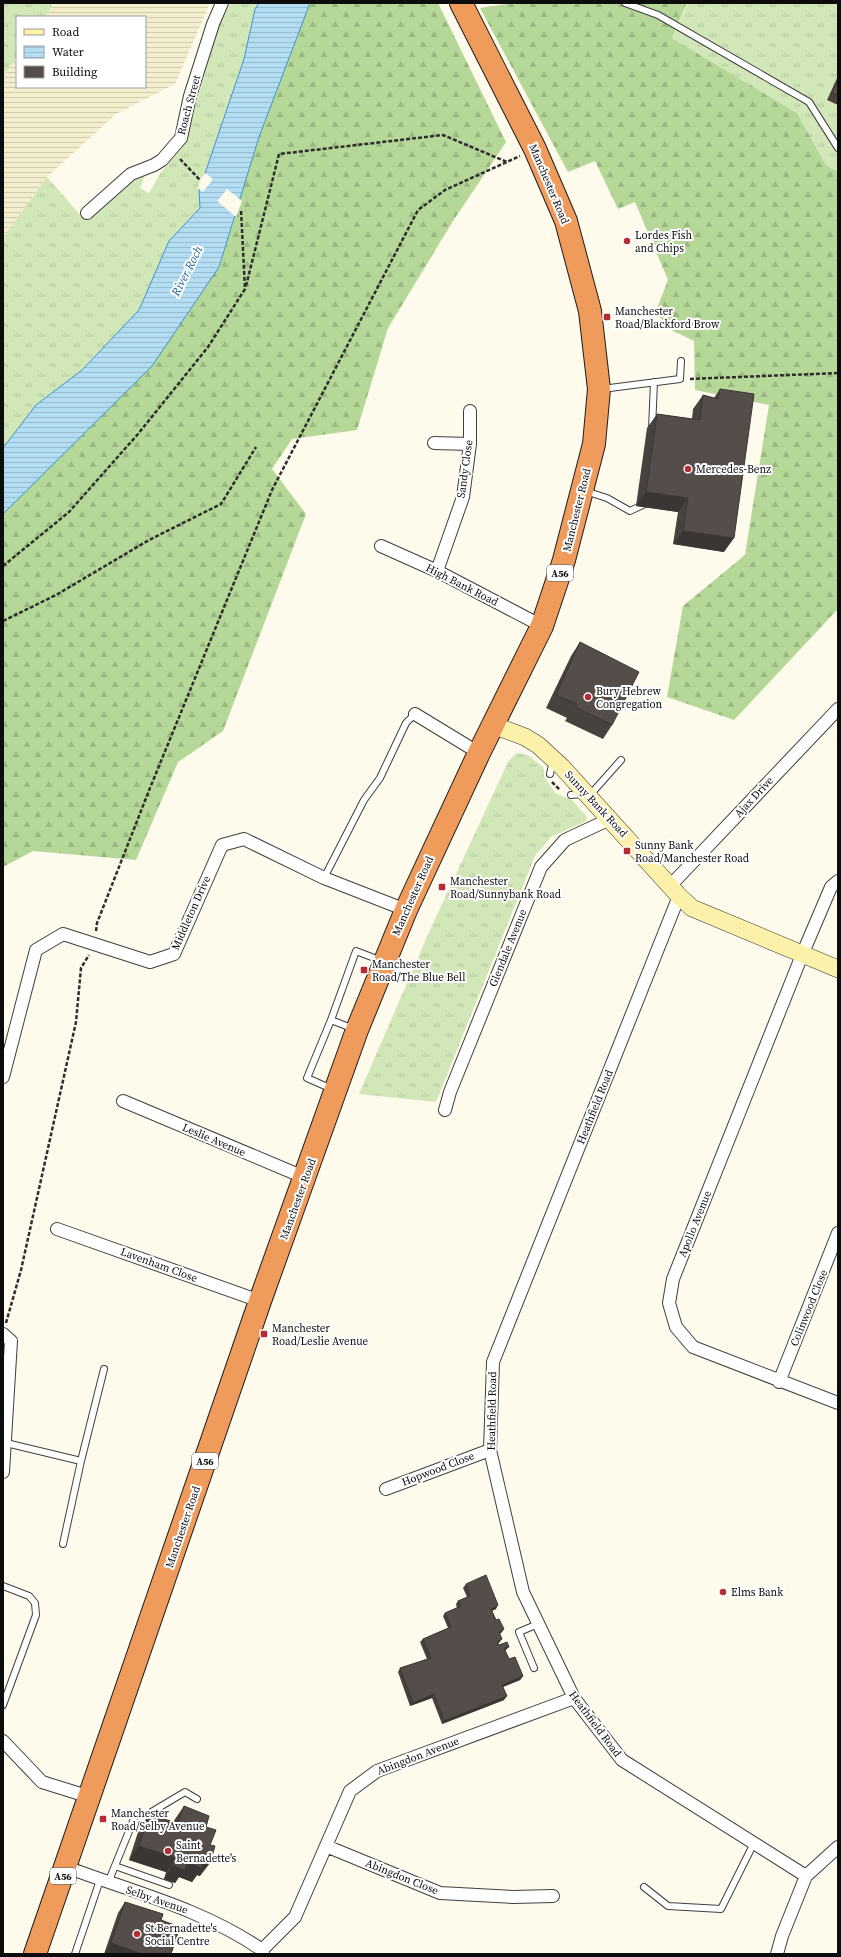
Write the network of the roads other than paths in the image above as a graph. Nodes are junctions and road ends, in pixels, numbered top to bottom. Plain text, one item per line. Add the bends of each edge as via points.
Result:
1 (222, 3) edge
2 (625, 3) edge
3 (464, 4) edge
4 (838, 148) edge
5 (88, 213) dead end
6 (681, 361) dead end
7 (654, 382) junction
8 (599, 389) junction
9 (470, 411) dead end
10 (651, 435) dead end
11 (434, 443) dead end
12 (470, 444) junction
13 (582, 490) junction
14 (649, 495) edge
15 (381, 546) dead end
16 (437, 571) junction
17 (542, 626) junction
18 (838, 709) edge
19 (415, 714) joint
20 (493, 725) junction
21 (479, 753) junction
22 (621, 760) dead end
23 (582, 795) junction
24 (610, 819) junction
25 (324, 878) junction
26 (838, 880) edge
27 (674, 891) junction
28 (406, 910) junction
29 (802, 954) junction
30 (384, 961) junction
31 (838, 969) edge
32 (331, 1020) junction
33 (357, 1030) junction
34 (3, 1077) edge
35 (336, 1091) junction
36 (123, 1101) dead end
37 (445, 1110) dead end
38 (306, 1178) junction
39 (57, 1229) dead end
40 (838, 1233) edge
41 (260, 1301) junction
42 (4, 1330) edge
43 (104, 1369) dead end
44 (779, 1382) junction
45 (838, 1403) edge
46 (6, 1443) junction
47 (490, 1450) junction
48 (4, 1456) edge
49 (81, 1461) junction
50 (3, 1472) edge
51 (386, 1489) dead end
52 (63, 1544) dead end
53 (3, 1586) edge
54 (538, 1624) junction
55 (534, 1668) dead end
56 (574, 1698) junction
57 (3, 1705) edge
58 (3, 1741) edge
59 (90, 1797) junction
60 (197, 1798) dead end
61 (754, 1843) junction
62 (326, 1846) junction
63 (838, 1848) edge
64 (115, 1866) junction
65 (66, 1867) junction
66 (806, 1876) junction
67 (104, 1881) junction
68 (169, 1885) dead end
69 (644, 1887) dead end
70 (553, 1896) dead end
71 (262, 1952) edge
72 (36, 1954) edge
73 (74, 1954) edge
74 (777, 1954) edge

1 - 5 street, Roach Street via 190,96 181,138 172,151 154,165 131,174
2 - 4 lane via 658,15 809,102
3 - 8 highway, Manchester Road / A56 via 535,149 568,229 590,311
6 - 7 lane via 680,380
7 - 8 lane
7 - 10 lane
8 - 13 highway, Manchester Road / A56 via 594,444
9 - 12 street, Sandy Close
11 - 12 street
12 - 16 street, Sandy Close via 462,497
13 - 14 lane via 607,498 630,511 648,503
13 - 17 highway, Manchester Road / A56 via 564,560
15 - 16 street, High Bank Road
16 - 17 street, High Bank Road
17 - 20 highway, Manchester Road / A56
18 - 27 street, Ajax Drive
19 - 21 street
19 - 25 lane via 406,724 380,778 364,800
20 - 21 highway, Manchester Road / A56
20 - 23 street, Sunny Bank Road via 525,737 538,746 551,766
21 - 28 highway, Manchester Road / A56
22 - 23 lane
23 - 24 street, Sunny Bank Road
24 - 27 street, Sunny Bank Road
24 - 37 street, Glendale Avenue via 565,840 541,867
25 - 28 street, Middleton Drive
25 - 34 street, Middleton Drive via 244,839 222,845 174,954 150,962 63,934 36,950
26 - 29 street, Apollo Avenue
27 - 29 street, Sunny Bank Road via 692,908
27 - 47 street, Heathfield Road via 493,1362
28 - 30 highway, Manchester Road / A56
29 - 31 street, Sunny Bank Road
29 - 44 street, Apollo Avenue via 673,1279 669,1303 676,1327 692,1347
30 - 32 lane via 356,951
30 - 33 highway, Manchester Road / A56
32 - 33 lane
32 - 35 lane via 307,1078
33 - 35 highway, Manchester Road / A56
35 - 38 highway, Manchester Road / A56
36 - 38 street, Leslie Avenue
38 - 41 highway, Manchester Road / A56
39 - 41 street, Lavenham Close
40 - 44 street, Colinwood Close
41 - 59 highway, Manchester Road / A56
42 - 46 street via 11,1341
43 - 49 lane
44 - 45 street, Apollo Avenue
46 - 48 street
46 - 49 lane
47 - 51 street, Hopwood Close
47 - 54 street, Heathfield Road via 523,1592
48 - 50 street
49 - 52 lane
53 - 57 lane via 29,1596 35,1603 36,1615
54 - 55 lane via 519,1632
54 - 56 street, Heathfield Road
56 - 61 street, Heathfield Road via 622,1760
56 - 62 street, Abingdon Avenue via 377,1771 350,1791
58 - 59 street via 42,1782
59 - 65 highway, A56
60 - 64 lane via 185,1792 148,1814 136,1814
61 - 66 street, Heathfield Road
61 - 69 lane via 722,1909 668,1906
62 - 70 street, Abingdon Close via 440,1893 513,1897
62 - 71 street, Abingdon Avenue via 295,1917
63 - 66 street
64 - 67 lane
64 - 68 lane
65 - 67 street, Selby Avenue
65 - 72 highway, A56
66 - 74 street
67 - 71 street, Selby Avenue via 195,1913 240,1935
67 - 73 lane

